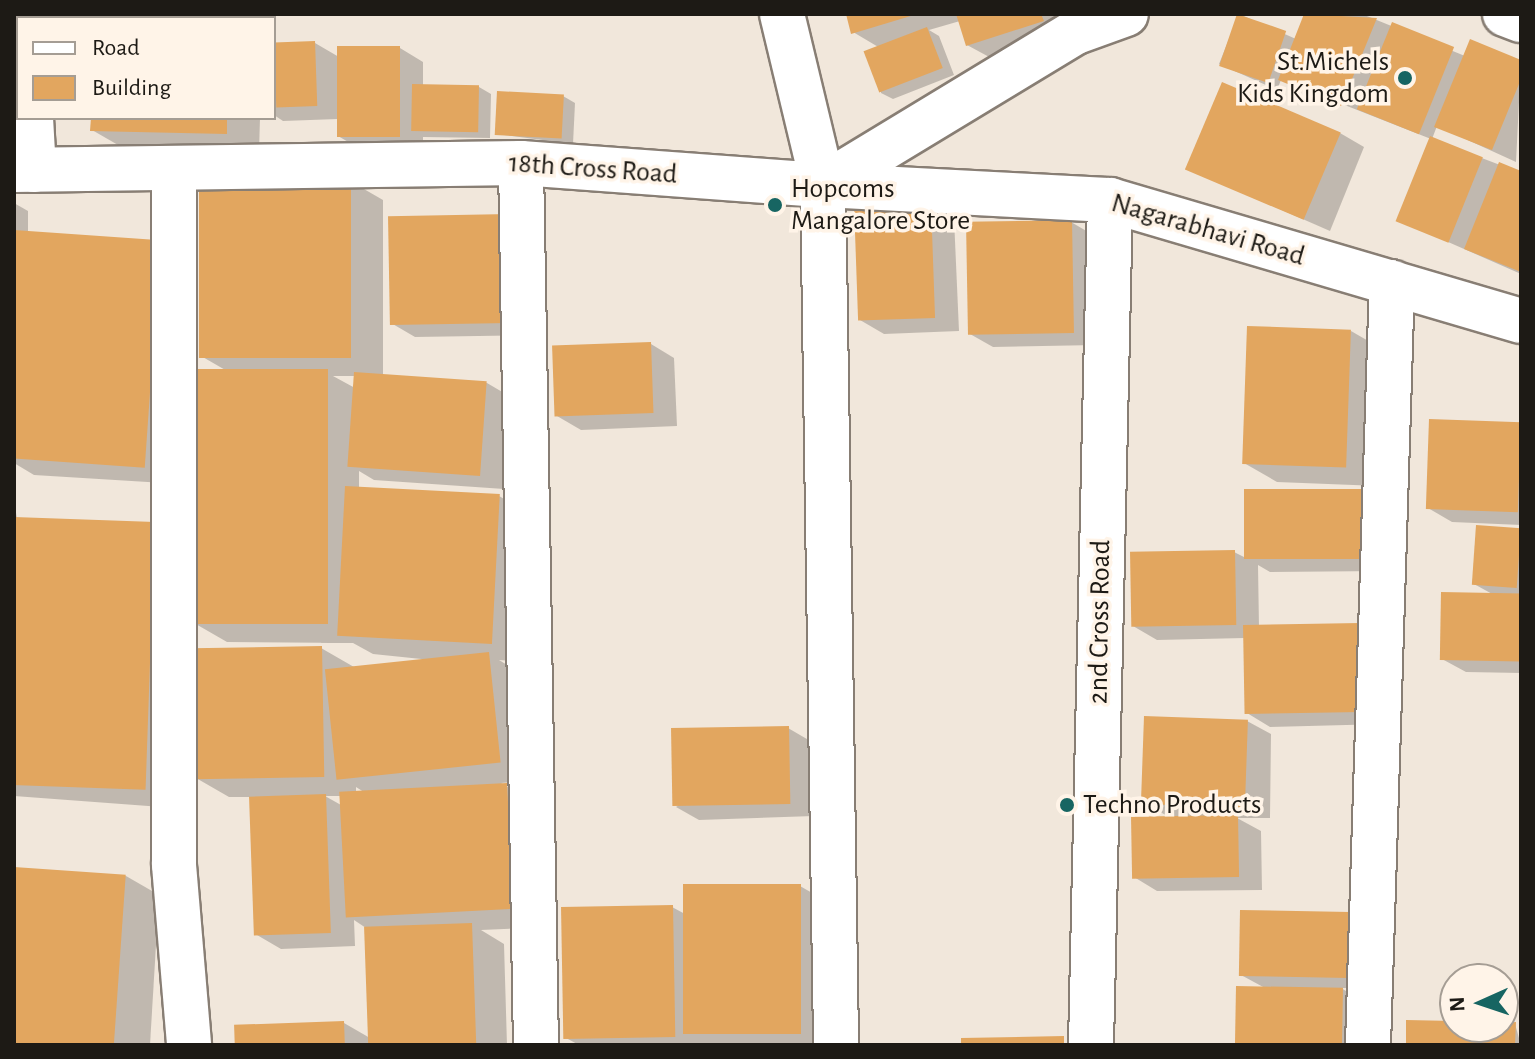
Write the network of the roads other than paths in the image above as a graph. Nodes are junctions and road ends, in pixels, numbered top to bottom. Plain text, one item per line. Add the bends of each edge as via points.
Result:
1 (782, 14) edge
2 (1126, 14) edge
3 (1505, 14) edge
4 (1521, 20) edge
5 (1076, 23) edge
6 (31, 120) edge
7 (521, 163) junction
8 (24, 170) edge
9 (174, 171) junction
10 (823, 185) junction
11 (1110, 200) junction
12 (1392, 282) junction
13 (1521, 321) edge
14 (189, 1045) edge
15 (536, 1045) edge
16 (836, 1045) edge
17 (1091, 1045) edge
18 (1368, 1045) edge

1 - 10 street
2 - 5 street
3 - 4 street
5 - 10 street
6 - 8 street
7 - 9 street, 18th Cross Road
7 - 10 street, 18th Cross Road
7 - 15 street
8 - 9 street, 18th Cross Road
9 - 14 street via 174,865
10 - 11 street, Nagarabhavi Road
10 - 16 street
11 - 12 street, Nagarabhavi Road
11 - 17 street, 2nd Cross Road
12 - 13 street, Nagarabhavi Road
12 - 18 street

